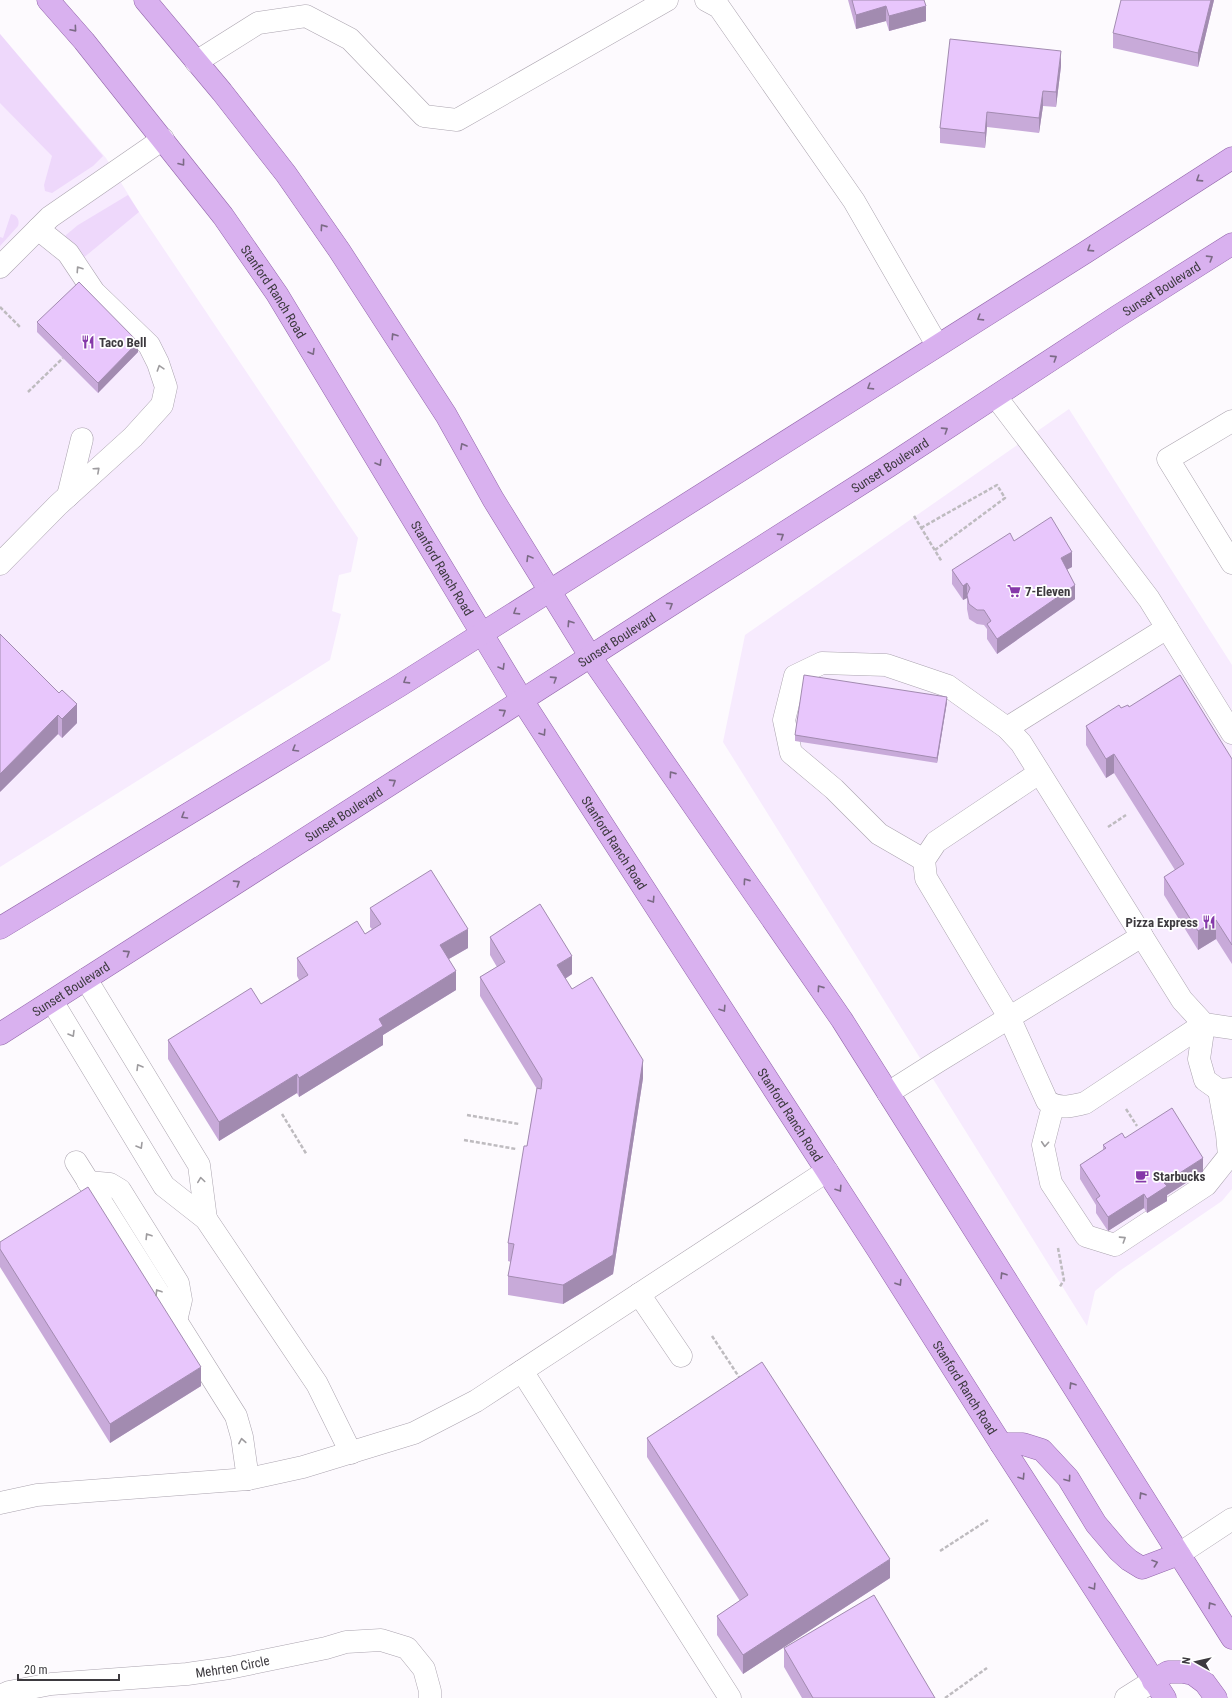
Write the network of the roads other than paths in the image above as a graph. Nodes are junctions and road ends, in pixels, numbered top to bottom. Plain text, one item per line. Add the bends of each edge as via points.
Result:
1 (48, 0) edge
2 (145, 0) edge
3 (668, 0) edge
4 (706, 0) edge
5 (196, 62) junction
6 (163, 139) junction
7 (1232, 158) edge
8 (38, 229) junction
9 (1232, 244) edge
10 (0, 267) edge
11 (937, 345) junction
12 (996, 397) junction
13 (1232, 421) edge
14 (82, 439) dead end
15 (63, 501) junction
16 (1232, 563) edge
17 (0, 564) edge
18 (549, 591) junction
19 (1167, 628) junction
20 (482, 633) junction
21 (590, 656) junction
22 (522, 700) junction
23 (1007, 728) junction
24 (1232, 733) edge
25 (1039, 773) junction
26 (924, 860) junction
27 (0, 928) edge
28 (1142, 936) junction
29 (86, 979) junction
30 (52, 1001) junction
31 (1009, 1017) junction
32 (1204, 1024) junction
33 (1232, 1028) edge
34 (0, 1034) edge
35 (1225, 1089) edge
36 (888, 1094) junction
37 (1053, 1106) junction
38 (76, 1162) dead end
39 (827, 1171) junction
40 (206, 1219) junction
41 (639, 1294) junction
42 (681, 1356) dead end
43 (522, 1371) junction
44 (1001, 1444) junction
45 (351, 1453) junction
46 (248, 1480) junction
47 (0, 1502) edge
48 (1232, 1519) edge
49 (1179, 1554) junction
50 (1232, 1638) edge
51 (1159, 1689) edge
52 (0, 1696) edge
53 (430, 1698) edge
54 (730, 1698) edge
55 (1126, 1698) edge
56 (1216, 1698) edge

1 -> 6 main road, Stanford Ranch Road
2 - 5 main road
3 - 5 street via 457,120 424,116 350,39 306,16 258,24
4 - 11 street via 719,7 854,201
18 -> 5 main road via 446,415 339,250 286,174
6 - 8 street via 50,217
6 -> 20 main road, Stanford Ranch Road via 223,216 277,294
7 -> 11 main road
8 - 10 street
15 -> 8 street via 133,437 162,405 166,387 149,345 94,292 68,253
12 -> 9 main road, Sunset Boulevard
11 -> 18 main road
12 - 19 street via 1149,599
21 -> 12 main road, Sunset Boulevard
13 - 16 street via 1168,459
14 - 15 street
15 - 17 street
18 -> 20 main road
21 -> 18 main road
19 - 23 street
19 - 24 street
20 -> 22 main road, Stanford Ranch Road
20 -> 27 main road
22 -> 21 main road, Sunset Boulevard
36 -> 21 main road via 842,1020
29 -> 22 main road, Sunset Boulevard
22 -> 39 main road, Stanford Ranch Road
23 - 25 street via 1021,743
23 - 26 street via 948,686 886,664 822,663 795,676 784,720 791,753 834,789 879,834
25 - 26 street via 936,842
25 - 28 street
26 - 31 street via 926,878
28 - 31 street
28 - 32 street via 1182,1000
29 - 30 main road, Sunset Boulevard
40 -> 29 street via 199,1165
30 - 34 main road, Sunset Boulevard
30 -> 40 street via 164,1186
31 - 36 street
31 - 37 street via 1047,1101
32 - 33 street
32 - 35 street via 1199,1058 1205,1080
32 - 37 street via 1085,1103 1066,1107
37 -> 35 street via 1043,1145 1051,1183 1086,1236 1115,1245 1206,1185 1229,1156
49 -> 36 main road
46 -> 38 street via 242,1437 236,1416 176,1321 181,1300 178,1283 120,1190 110,1184 88,1182
39 - 41 street
39 -> 44 main road, Stanford Ranch Road
40 - 45 street via 318,1384
41 - 42 street
41 - 43 street
43 - 45 street via 476,1401 414,1433
43 - 54 street
44 -> 49 main road via 1023,1444 1042,1450 1068,1478 1096,1524 1128,1560 1142,1568
44 -> 51 main road, Stanford Ranch Road
45 - 46 street
46 - 47 street via 36,1495
48 - 49 street
50 -> 49 main road
51 - 55 street
51 - 56 main road via 1168,1672 1183,1672 1193,1674 1205,1683
52 - 53 street, Mehrten Circle via 51,1684 187,1674 229,1668 346,1642 381,1640 408,1648 424,1668

